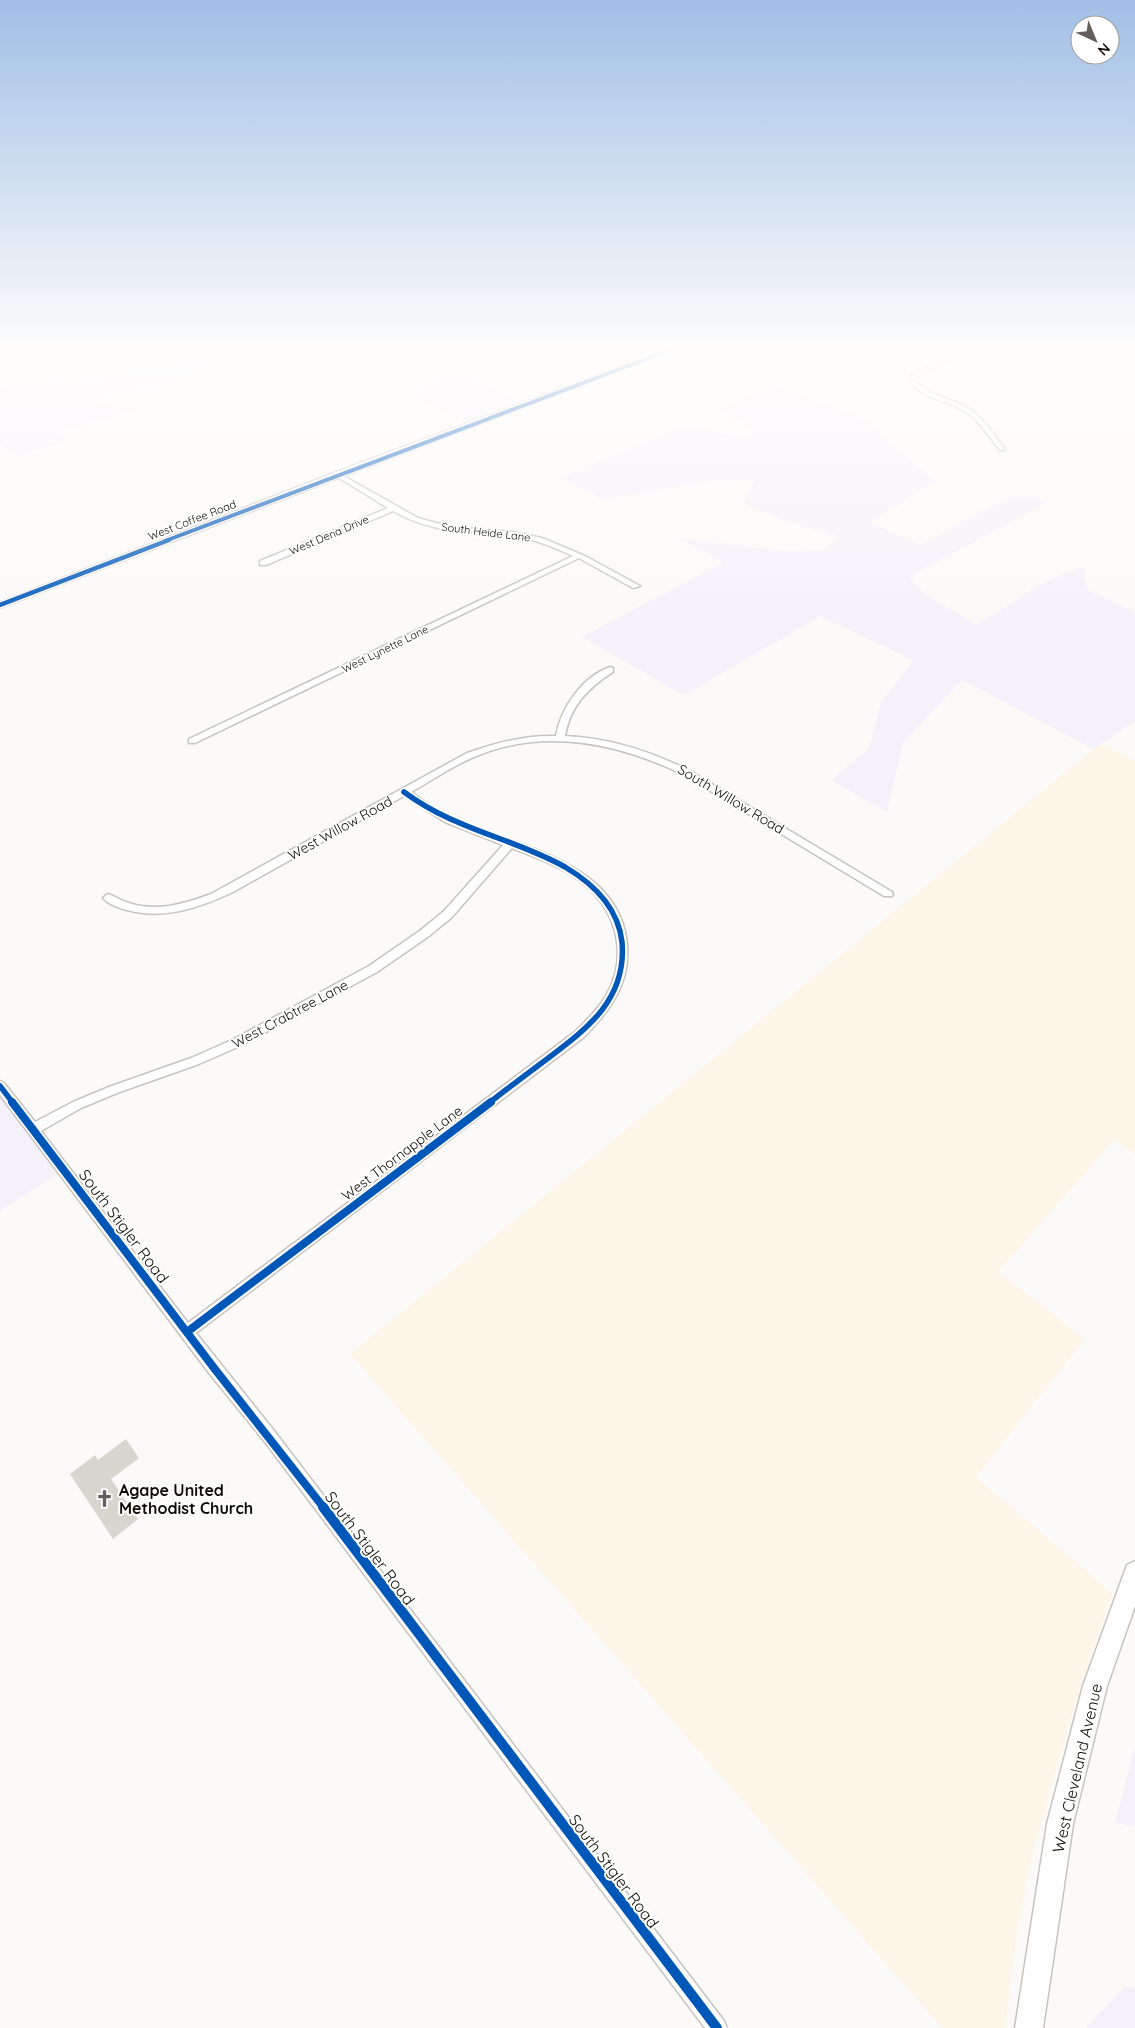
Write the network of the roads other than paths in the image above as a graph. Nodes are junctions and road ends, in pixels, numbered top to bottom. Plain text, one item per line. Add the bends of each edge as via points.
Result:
1 (421, 444) edge
2 (998, 444) edge
3 (1002, 449) dead end
4 (338, 475) junction
5 (395, 508) junction
6 (578, 556) junction
7 (263, 563) dead end
8 (636, 586) dead end
9 (0, 605) edge
10 (610, 670) dead end
11 (560, 739) junction
12 (192, 741) dead end
13 (404, 792) junction
14 (510, 844) junction
15 (888, 894) dead end
16 (108, 898) dead end
17 (0, 1086) edge
18 (33, 1129) junction
19 (187, 1332) junction
20 (1135, 1573) edge
21 (717, 2028) edge
22 (1029, 2028) edge

1 - 4 street, West Coffee Road
2 - 3 street
4 - 5 street, South Heide Lane
4 - 9 street, West Coffee Road
5 - 6 street, South Heide Lane via 434,526 524,536
5 - 7 street, West Dena Drive
6 - 8 street, South Heide Lane
6 - 12 street, West Lynette Lane
10 - 11 street via 587,685 572,701 563,721
11 - 13 street, West Willow Road via 528,740 480,750
11 - 15 street, South Willow Road via 625,746 666,761
13 - 14 street, West Thornapple Lane via 455,823
13 - 16 street, West Willow Road via 208,901 178,910 155,911 138,909
14 - 18 street, West Crabtree Lane via 448,914 373,969 236,1043 95,1097
14 - 19 street, West Thornapple Lane via 567,868 585,880 606,900 616,917 624,940 622,964 618,982 604,1009 580,1034
17 - 18 street, South Stigler Road
18 - 19 street, South Stigler Road
19 - 21 street, South Stigler Road
20 - 22 main road, West Cleveland Avenue via 1092,1694 1060,1824

